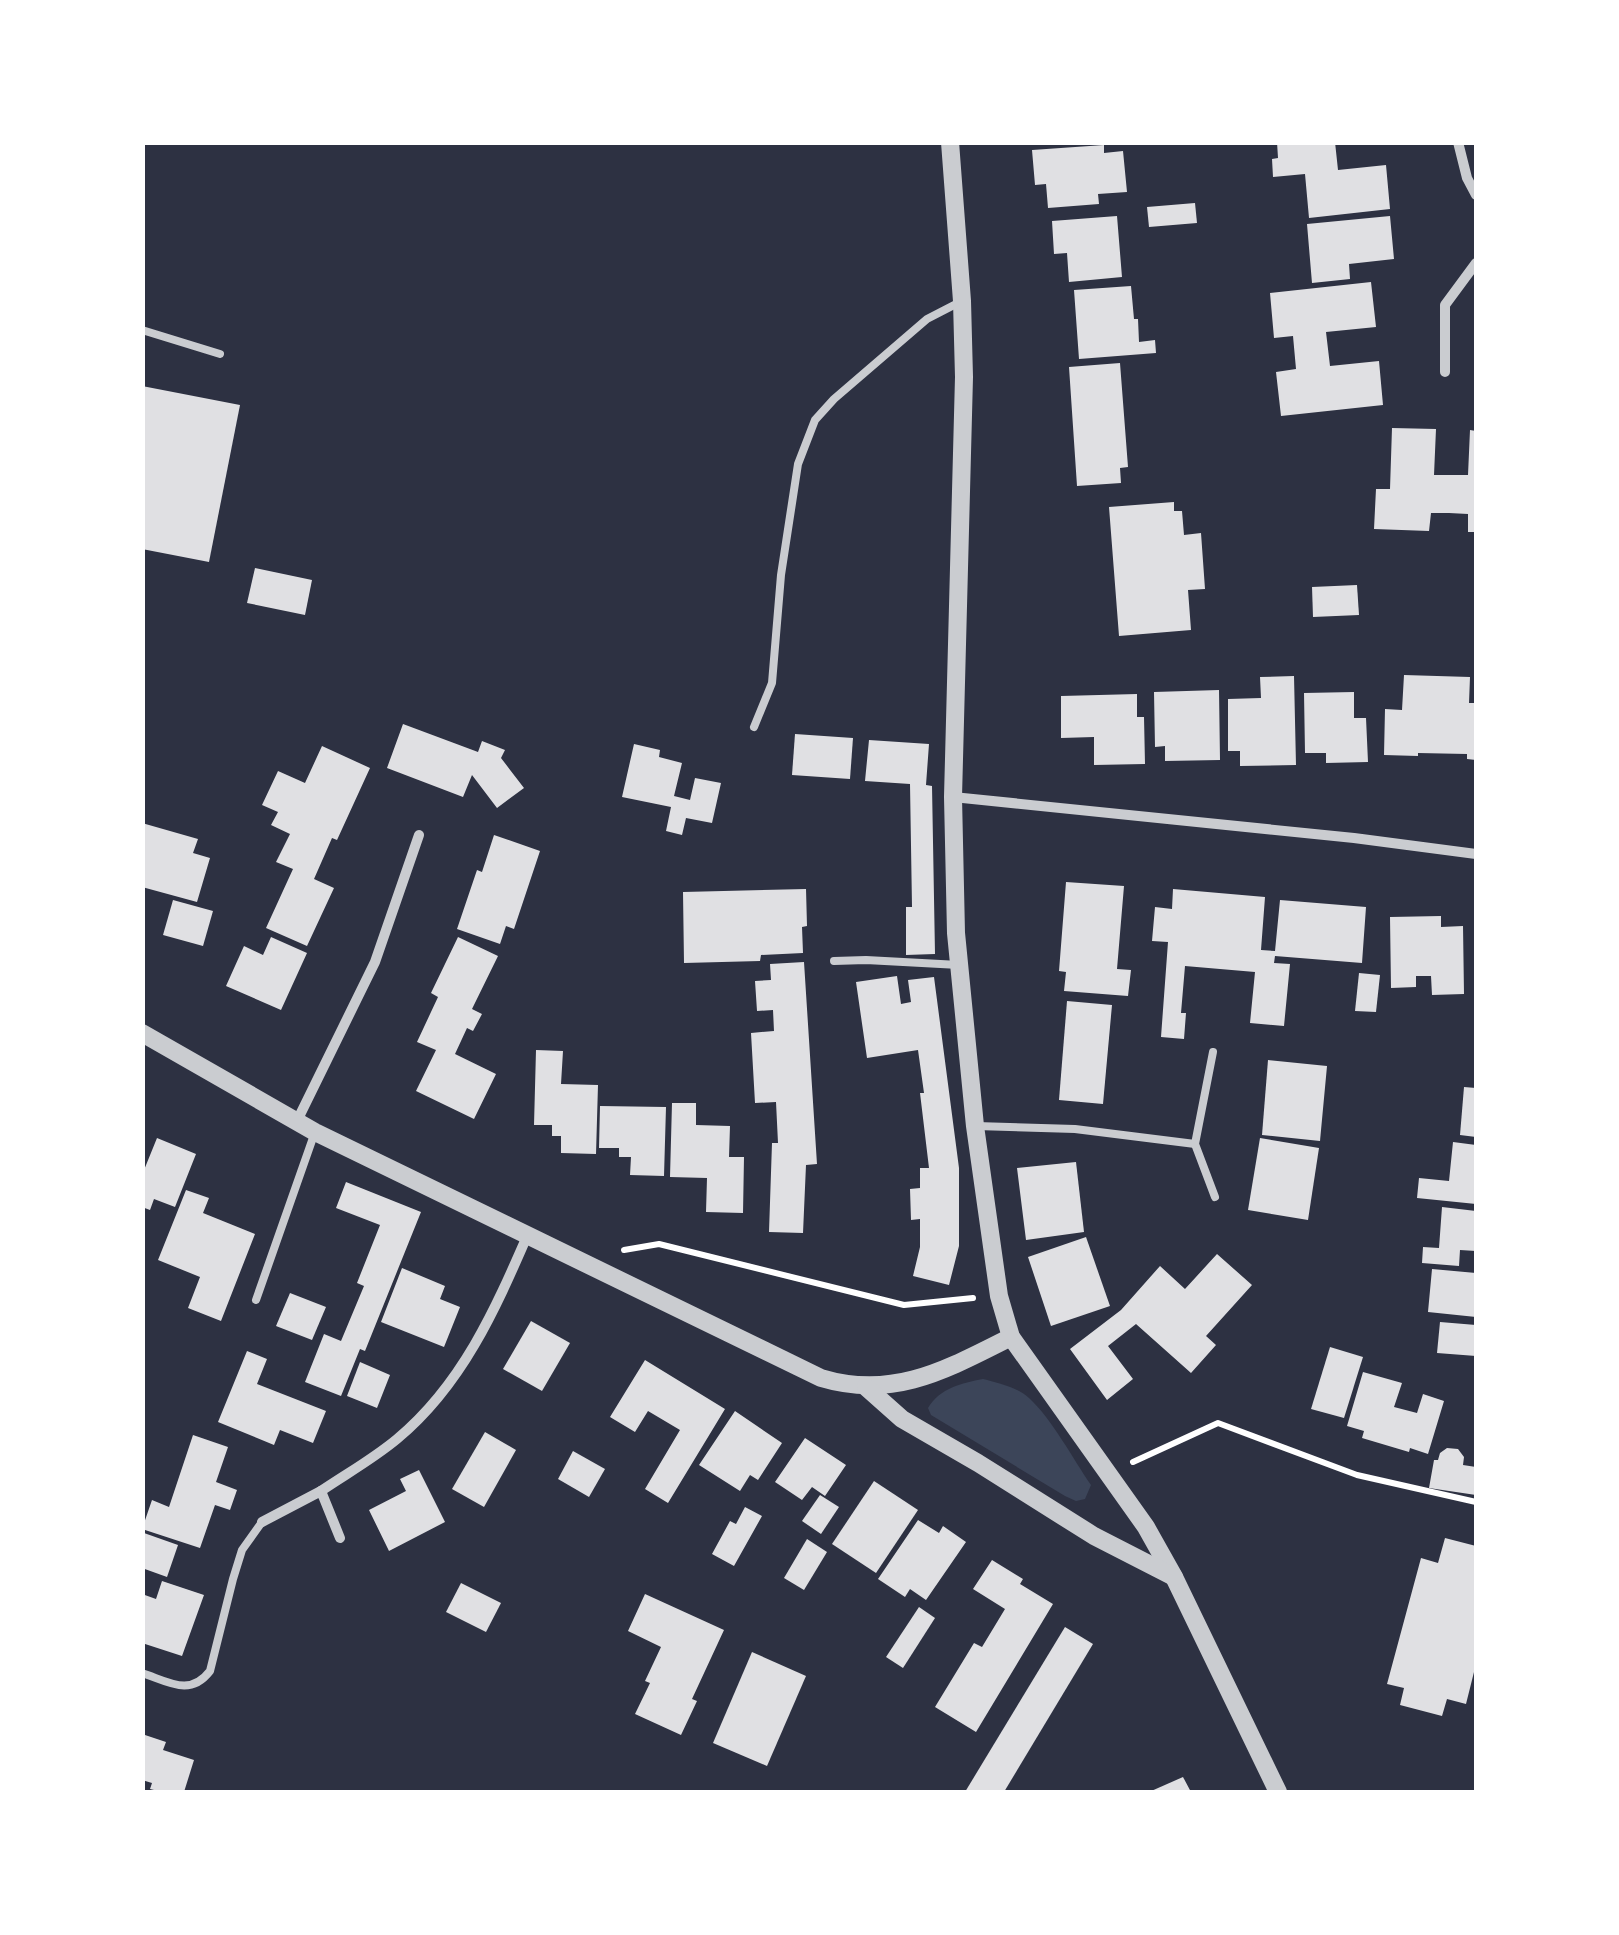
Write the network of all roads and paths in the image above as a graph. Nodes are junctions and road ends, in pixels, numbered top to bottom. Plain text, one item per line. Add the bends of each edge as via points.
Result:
1 (950, 142) edge
2 (1458, 142) edge
3 (1476, 196) edge
4 (1476, 263) edge
5 (962, 302) junction
6 (142, 330) edge
7 (220, 354) dead end
8 (1445, 372) dead end
9 (754, 727) dead end
10 (953, 797) junction
11 (419, 835) dead end
12 (1476, 854) edge
13 (834, 961) dead end
14 (959, 965) junction
15 (142, 1034) edge
16 (1214, 1052) dead end
17 (296, 1122) junction
18 (974, 1126) junction
19 (315, 1132) junction
20 (1196, 1144) junction
21 (1215, 1197) dead end
22 (528, 1234) junction
23 (578, 1259) junction
24 (999, 1296) junction
25 (256, 1300) dead end
26 (1011, 1337) junction
27 (866, 1387) junction
28 (1108, 1472) junction
29 (320, 1491) junction
30 (1476, 1502) edge
31 (262, 1522) joint
32 (340, 1538) dead end
33 (1174, 1577) junction
34 (142, 1672) edge
35 (1278, 1792) edge

1 - 5 street
2 - 3 street
4 - 8 street via 1445,304
5 - 9 lane via 927,319 815,420 798,464 772,683
5 - 10 street
6 - 7 lane
10 - 12 street
10 - 14 street
11 - 17 street via 375,962
13 - 14 lane
14 - 18 street
15 - 17 street
16 - 20 lane
17 - 19 street
18 - 20 lane via 1075,1129
18 - 24 street
19 - 22 street
19 - 25 lane
20 - 21 lane
22 - 23 street
22 - 29 street via 454,1380 398,1438
23 - 24 path via 659,1244 904,1305
23 - 27 street via 821,1378
24 - 26 street
26 - 27 street via 923,1378
26 - 28 street
27 - 33 street via 902,1419
28 - 30 path via 1218,1424 1357,1474
28 - 33 street
29 - 31 street
29 - 32 street
31 - 34 lane via 242,1550 210,1672 192,1687
33 - 35 street

